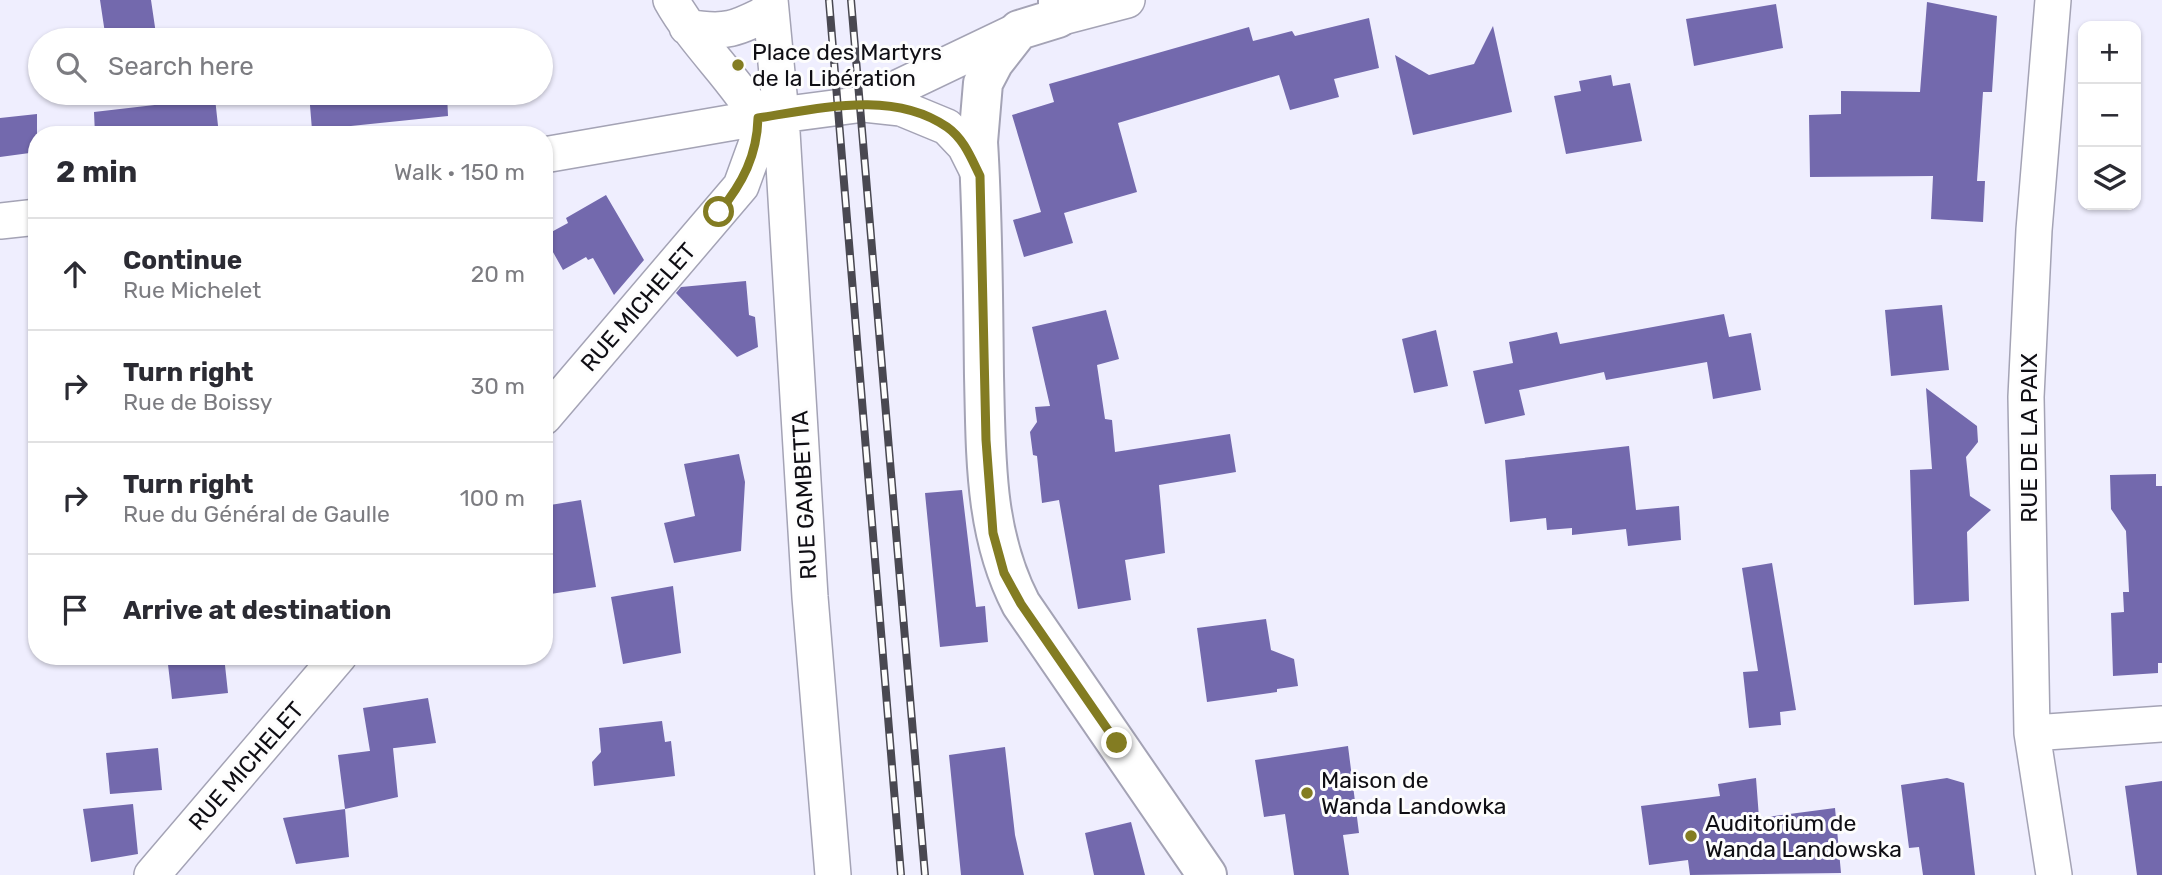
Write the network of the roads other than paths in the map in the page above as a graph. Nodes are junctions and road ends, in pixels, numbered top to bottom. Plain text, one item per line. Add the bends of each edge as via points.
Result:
1 (1127, 0) edge
2 (2053, 0) edge
3 (770, 6) edge
4 (1058, 9) edge
5 (679, 13) edge
6 (1019, 30) junction
7 (864, 104) junction
8 (769, 116) junction
9 (553, 153) edge
10 (980, 176) junction
11 (28, 218) edge
12 (0, 221) edge
13 (553, 406) edge
14 (332, 665) edge
15 (2162, 724) edge
16 (2032, 733) junction
17 (152, 875) edge
18 (833, 875) edge
19 (1207, 875) edge
20 (2054, 875) edge

1 - 4 street
2 - 16 street, RUE DE LA PAIX via 2026,397
3 - 5 street via 742,26 717,32
3 - 8 street
4 - 6 street
5 - 8 street via 744,94
6 - 7 street
6 - 10 street via 984,83 978,135
7 - 8 street
7 - 10 street via 901,108 947,127 965,146
8 - 9 street
8 - 13 street, RUE MICHELET via 741,186
8 - 18 street, RUE GAMBETTA
10 - 19 street via 986,440 993,533 1004,573
11 - 12 street
14 - 17 street, RUE MICHELET
15 - 16 street
16 - 20 street, RUE DE LA PAIX

